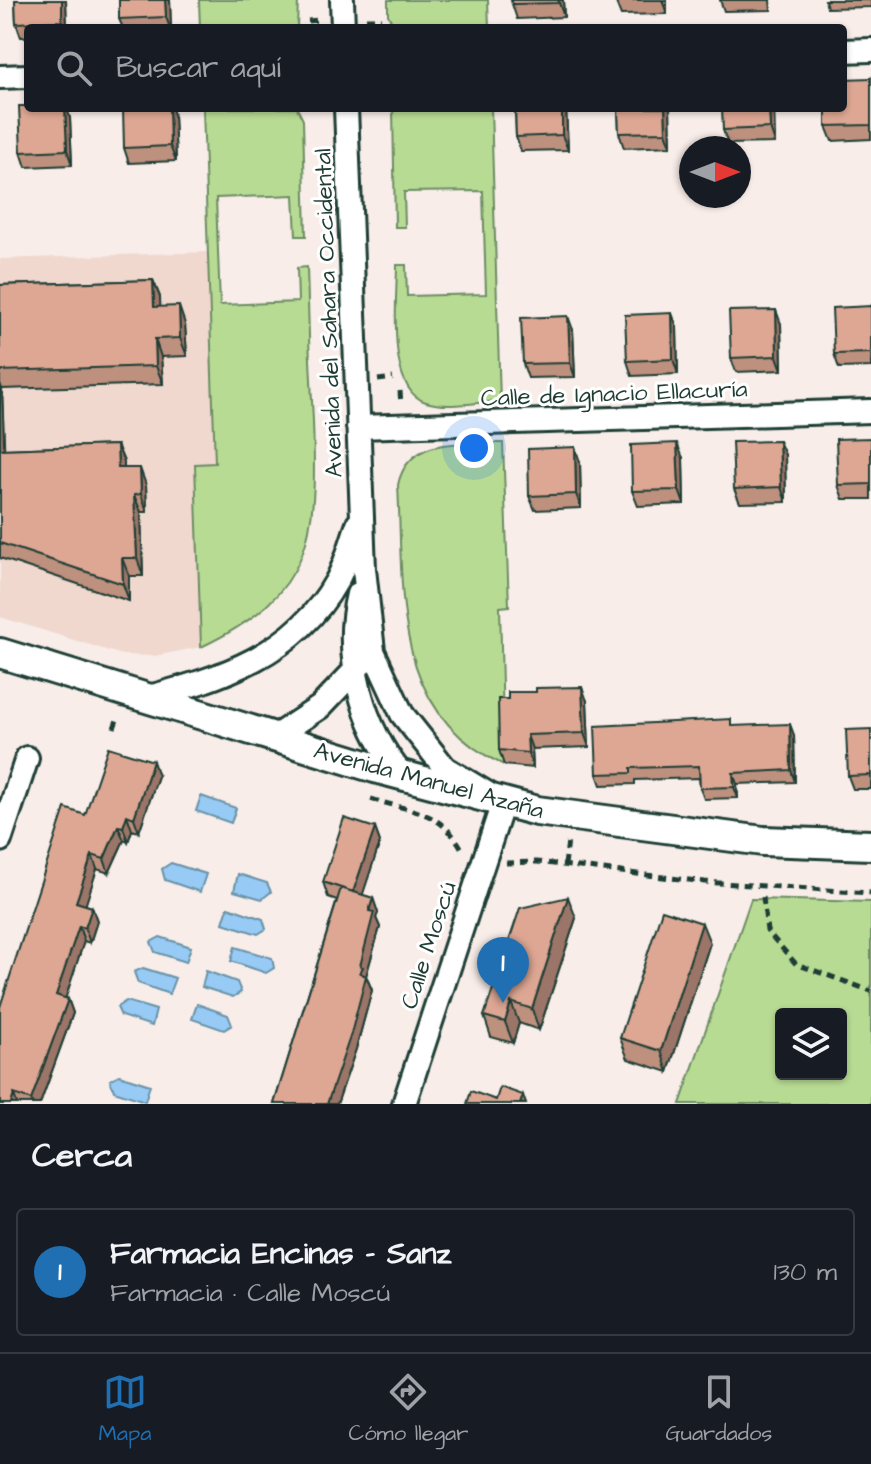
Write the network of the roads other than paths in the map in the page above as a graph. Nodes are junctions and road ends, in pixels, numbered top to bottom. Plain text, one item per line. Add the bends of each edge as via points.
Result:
1 (342, 0) edge
2 (343, 24) edge
3 (871, 50) edge
4 (847, 51) edge
5 (24, 76) edge
6 (0, 77) edge
7 (346, 112) edge
8 (871, 411) edge
9 (358, 427) junction
10 (362, 515) junction
11 (364, 569) junction
12 (373, 651) junction
13 (0, 653) edge
14 (353, 674) junction
15 (145, 698) junction
16 (273, 738) junction
17 (27, 758) dead end
18 (403, 776) junction
19 (503, 803) junction
20 (0, 840) edge
21 (871, 845) edge
22 (404, 1104) edge

1 - 2 street
3 - 4 street
5 - 6 street
7 - 9 street, Avenida del Sahara Occidental
8 - 9 street, Calle de Ignacio Ellacuría
9 - 10 street, Avenida del Sahara Occidental
10 - 11 street, Avenida del Sahara Occidental
10 - 15 street, Avenida del Sahara Occidental via 336,581 291,637 265,657 206,682
11 - 12 street, Avenida del Sahara Occidental
11 - 14 street, Avenida del Sahara Occidental via 355,605
12 - 14 street
12 - 19 street, Avenida del Sahara Occidental via 402,714 445,768
13 - 15 street, Avenida Manuel Azaña
14 - 16 street via 320,707
14 - 18 street, Avenida del Sahara Occidental via 384,753
15 - 16 street, Avenida Manuel Azaña
16 - 18 street, Avenida Manuel Azaña
17 - 20 street
18 - 19 street, Avenida Manuel Azaña
19 - 21 street, Avenida Manuel Azaña via 763,841
19 - 22 street, Calle Moscú

